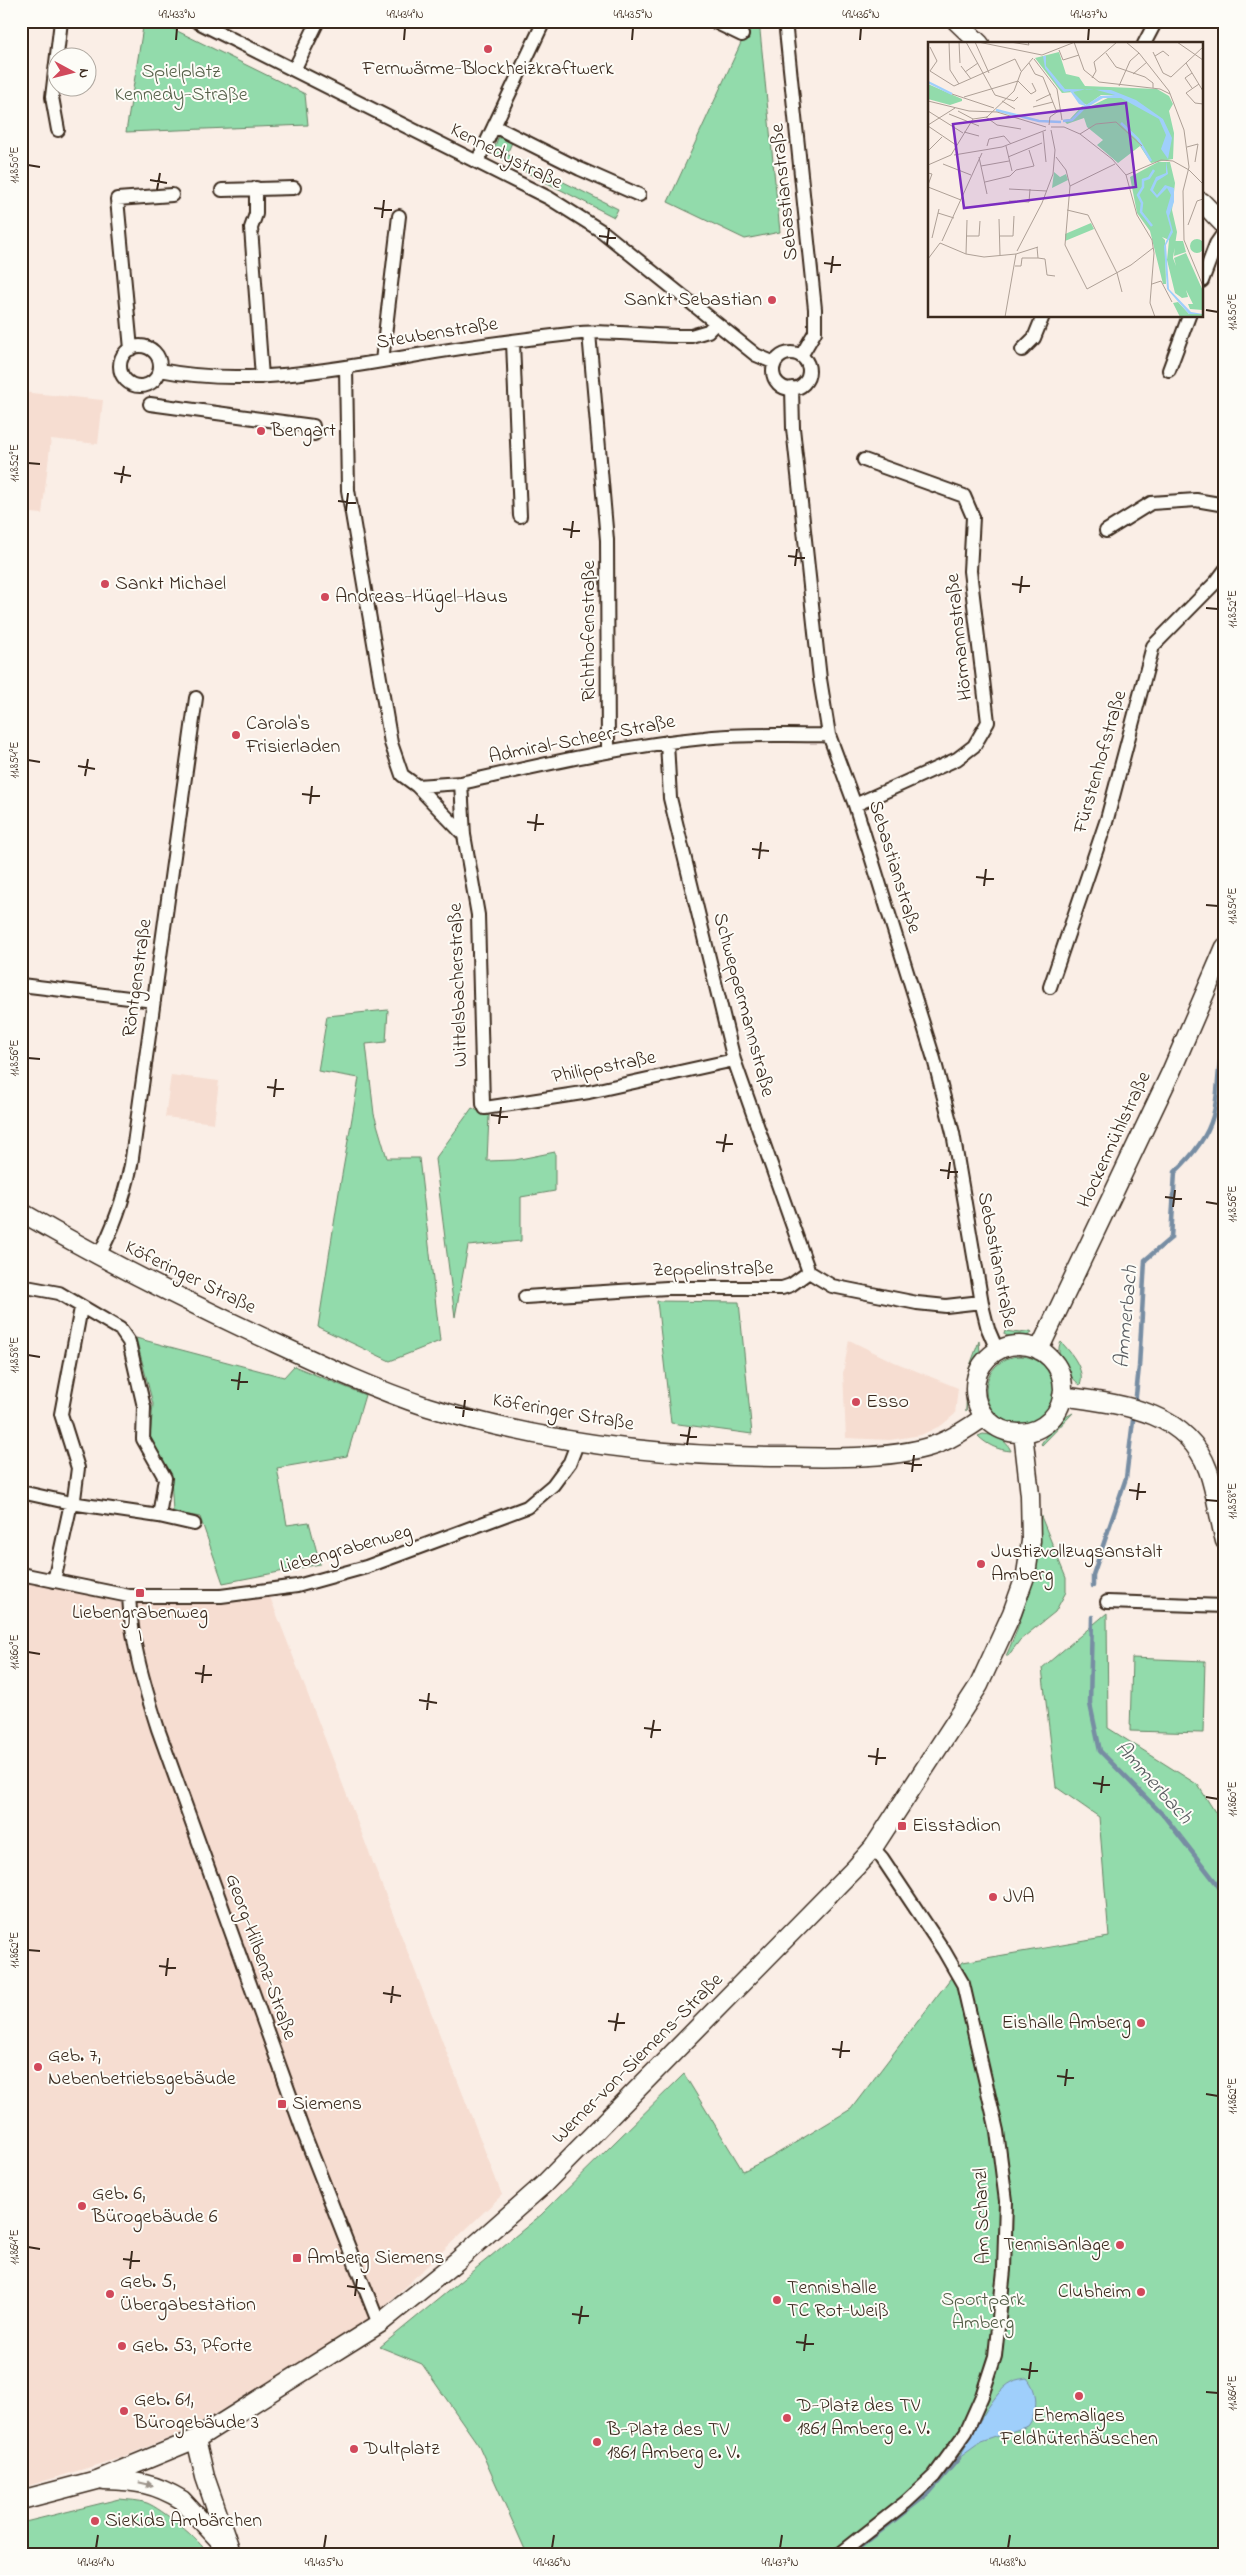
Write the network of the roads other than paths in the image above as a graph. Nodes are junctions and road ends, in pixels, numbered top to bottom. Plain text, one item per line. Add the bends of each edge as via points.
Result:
1 (61, 21) edge
2 (196, 21) edge
3 (318, 21) edge
4 (544, 21) edge
5 (713, 21) edge
6 (786, 21) edge
7 (956, 21) edge
8 (1156, 21) edge
9 (742, 35) dead end
10 (978, 42) edge
11 (1145, 42) edge
12 (294, 70) junction
13 (494, 126) junction
14 (58, 130) dead end
15 (477, 162) junction
16 (256, 188) junction
17 (294, 188) dead end
18 (222, 190) dead end
19 (639, 195) dead end
20 (172, 196) dead end
21 (1204, 204) edge
22 (399, 216) dead end
23 (1225, 226) edge
24 (1225, 231) edge
25 (1204, 277) edge
26 (1042, 318) edge
27 (1188, 318) edge
28 (716, 323) junction
29 (589, 333) junction
30 (513, 342) junction
31 (131, 349) junction
32 (1022, 350) dead end
33 (801, 356) junction
34 (382, 361) junction
35 (775, 363) junction
36 (346, 368) junction
37 (160, 370) junction
38 (1169, 370) dead end
39 (262, 377) junction
40 (792, 388) junction
41 (150, 404) dead end
42 (314, 434) dead end
43 (864, 460) dead end
44 (1225, 505) edge
45 (520, 516) dead end
46 (1106, 531) dead end
47 (1225, 570) edge
48 (196, 698) dead end
49 (829, 735) junction
50 (667, 742) junction
51 (608, 750) junction
52 (461, 782) junction
53 (417, 786) junction
54 (855, 805) junction
55 (464, 835) junction
56 (1225, 947) edge
57 (21, 984) edge
58 (1050, 986) dead end
59 (154, 1002) junction
60 (734, 1060) junction
61 (483, 1104) joint
62 (21, 1212) edge
63 (98, 1257) junction
64 (809, 1272) junction
65 (21, 1286) edge
66 (525, 1297) dead end
67 (981, 1302) junction
68 (82, 1308) junction
69 (997, 1350) junction
70 (1040, 1350) junction
71 (1062, 1396) junction
72 (984, 1417) junction
73 (1023, 1433) junction
74 (578, 1441) junction
75 (21, 1492) edge
76 (70, 1504) junction
77 (160, 1516) junction
78 (194, 1524) dead end
79 (1225, 1541) edge
80 (21, 1574) edge
81 (54, 1581) junction
82 (129, 1596) junction
83 (1107, 1602) dead end
84 (1225, 1606) edge
85 (873, 1848) junction
86 (378, 2324) junction
87 (196, 2439) junction
88 (97, 2480) junction
89 (21, 2500) edge
90 (231, 2554) edge
91 (840, 2554) edge

1 - 14 street via 52,98
2 - 12 street, Kennedystraße
3 - 12 street
4 - 13 street
5 - 9 street
6 - 33 street, Sebastianstraße via 815,309 815,332
7 - 10 main road
8 - 11 street
12 - 15 street, Kennedystraße
13 - 15 street
13 - 19 street
15 - 28 street, Kennedystraße via 549,198 603,232
16 - 17 street
16 - 18 street
16 - 39 street via 256,214 251,228
20 - 31 street via 117,199
21 - 23 main road
22 - 34 street
24 - 25 street via 1216,244
26 - 32 street via 1034,338
27 - 38 street
28 - 29 street, Steubenstraße via 708,331 691,336
28 - 35 street, Kennedystraße via 756,355
29 - 30 street, Steubenstraße
29 - 51 street, Richthofenstraße via 607,540
30 - 34 street, Steubenstraße
30 - 45 street
31 - 37 street via 152,350 160,363
31 - 37 street via 120,366 131,384 149,384
33 - 35 street via 785,354
33 - 40 street via 808,365 808,376 802,384
34 - 36 street, Steubenstraße
35 - 40 street via 776,380
36 - 39 street, Steubenstraße
36 - 53 street via 348,490 370,627 391,743 402,775
37 - 39 street, Steubenstraße via 196,377
40 - 49 street, Sebastianstraße via 793,428
41 - 42 street via 313,426
43 - 54 street, Hörmannstraße via 964,496 974,517 970,571 988,722 974,746 957,758
44 - 46 street via 1196,500 1151,503
47 - 58 street, Fürstenhofstraße via 1153,646 1107,819
48 - 59 street, Röntgenstraße
49 - 50 street, Admiral-Scheer-Straße via 706,737
49 - 54 street, Sebastianstraße
50 - 51 street, Admiral-Scheer-Straße
50 - 60 street, Schweppermannstraße via 670,798
51 - 52 street, Admiral-Scheer-Straße
52 - 53 street
52 - 55 street, Wittelsbacherstraße
53 - 55 street
54 - 67 street, Sebastianstraße via 953,1133
55 - 61 street, Wittelsbacherstraße via 478,915
56 - 70 main road, Hockermühlstraße via 1171,1072
57 - 59 street
59 - 63 street, Röntgenstraße via 131,1165 110,1236
60 - 61 street, Philippstraße via 589,1092 485,1108
60 - 64 street, Schweppermannstraße
62 - 63 main road, Köferinger Straße
63 - 74 main road, Köferinger Straße via 295,1352 402,1397 505,1427
64 - 66 street, Zeppelinstraße via 782,1288 667,1288
64 - 67 street via 832,1286 917,1303 946,1306
65 - 68 street via 59,1293
67 - 69 street, Sebastianstraße
68 - 76 street via 61,1414 78,1468 74,1498
68 - 77 street via 120,1329 129,1342 144,1407 143,1439 165,1478
69 - 70 main road via 1012,1345
69 - 72 main road via 979,1369 975,1382 975,1395
70 - 71 main road via 1058,1369 1063,1385
71 - 73 main road via 1058,1410 1049,1421 1038,1429
71 - 79 main road via 1118,1404 1152,1414 1185,1434 1208,1469
72 - 73 main road via 997,1428
72 - 74 main road, Köferinger Straße via 966,1431 938,1444 871,1455 745,1457
73 - 85 main road, Werner-von-Siemens-Straße via 1031,1541 1026,1574 1012,1614 979,1685
74 - 82 street, Liebengrabenweg via 570,1462 553,1485 527,1508 366,1567 297,1586 221,1596
75 - 76 street
76 - 77 street
76 - 81 street
77 - 78 street
80 - 81 street, Liebengrabenweg
81 - 82 street, Liebengrabenweg
82 - 86 street, Georg-Hilbenz-Straße via 134,1638 158,1729 303,2131
83 - 84 street
85 - 86 main road, Werner-von-Siemens-Straße via 543,2185 458,2261
85 - 91 street, Am Schanzl via 963,1984 997,2131 1006,2201 1004,2270 995,2356 966,2432 934,2476
86 - 87 main road, Werner-von-Siemens-Straße
87 - 88 main road, Werner-von-Siemens-Straße
87 - 90 main road
88 - 89 main road, Werner-von-Siemens-Straße
88 -> 90 main road via 146,2483 173,2494

